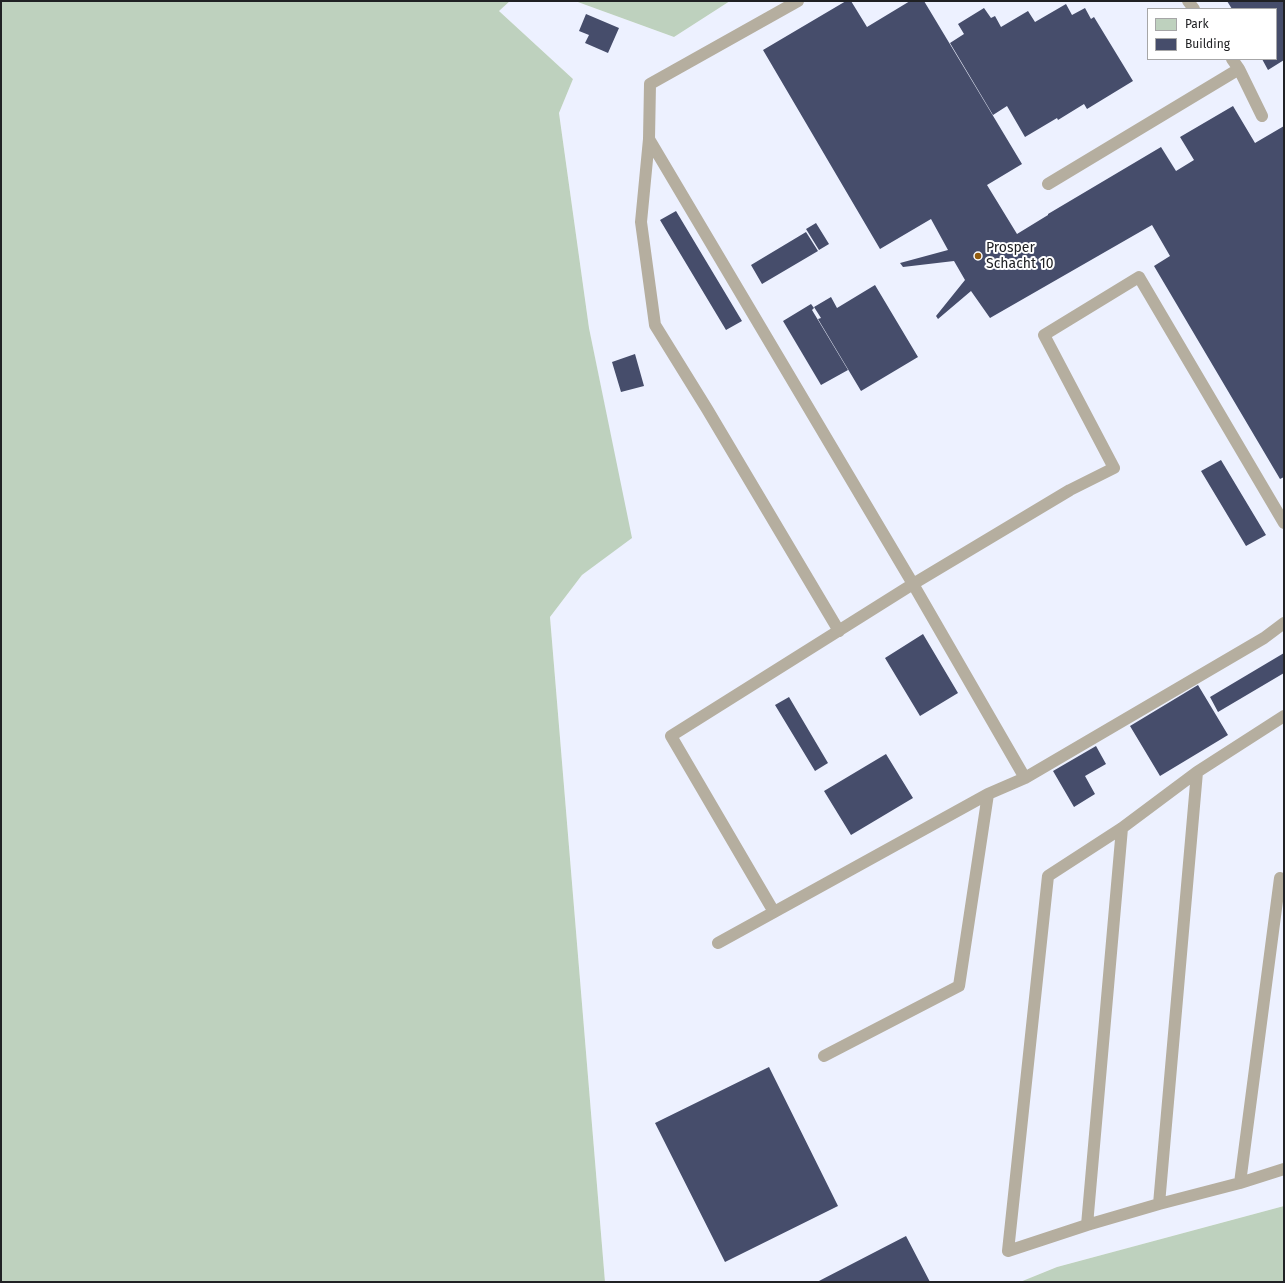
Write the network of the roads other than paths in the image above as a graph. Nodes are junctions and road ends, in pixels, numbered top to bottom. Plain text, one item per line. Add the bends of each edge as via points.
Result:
1 (798, 1) edge
2 (1235, 64) edge
3 (1262, 116) dead end
4 (649, 139) junction
5 (1048, 184) dead end
6 (1284, 523) edge
7 (912, 584) junction
8 (1284, 623) edge
9 (839, 631) junction
10 (1284, 716) edge
11 (1197, 772) junction
12 (1025, 778) junction
13 (988, 794) junction
14 (1122, 828) junction
15 (1280, 878) dead end
16 (774, 912) junction
17 (718, 943) dead end
18 (824, 1056) dead end
19 (1284, 1169) edge
20 (1240, 1183) junction
21 (1159, 1204) junction
22 (1087, 1225) junction

1 - 4 lane via 650,84
2 - 3 lane
2 - 5 lane
4 - 7 lane
4 - 9 lane via 641,222 655,325 708,409
6 - 7 lane via 1139,277 1044,335 1114,468 1070,490
7 - 9 lane
7 - 12 lane
8 - 12 lane via 1264,638
9 - 16 lane via 672,736
10 - 11 lane
11 - 14 lane
11 - 21 lane
12 - 13 lane
13 - 16 lane
13 - 18 lane via 959,986
14 - 22 lane
14 - 22 lane via 1048,876 1008,1252
15 - 20 lane
16 - 17 lane
19 - 20 lane
20 - 21 lane
21 - 22 lane

